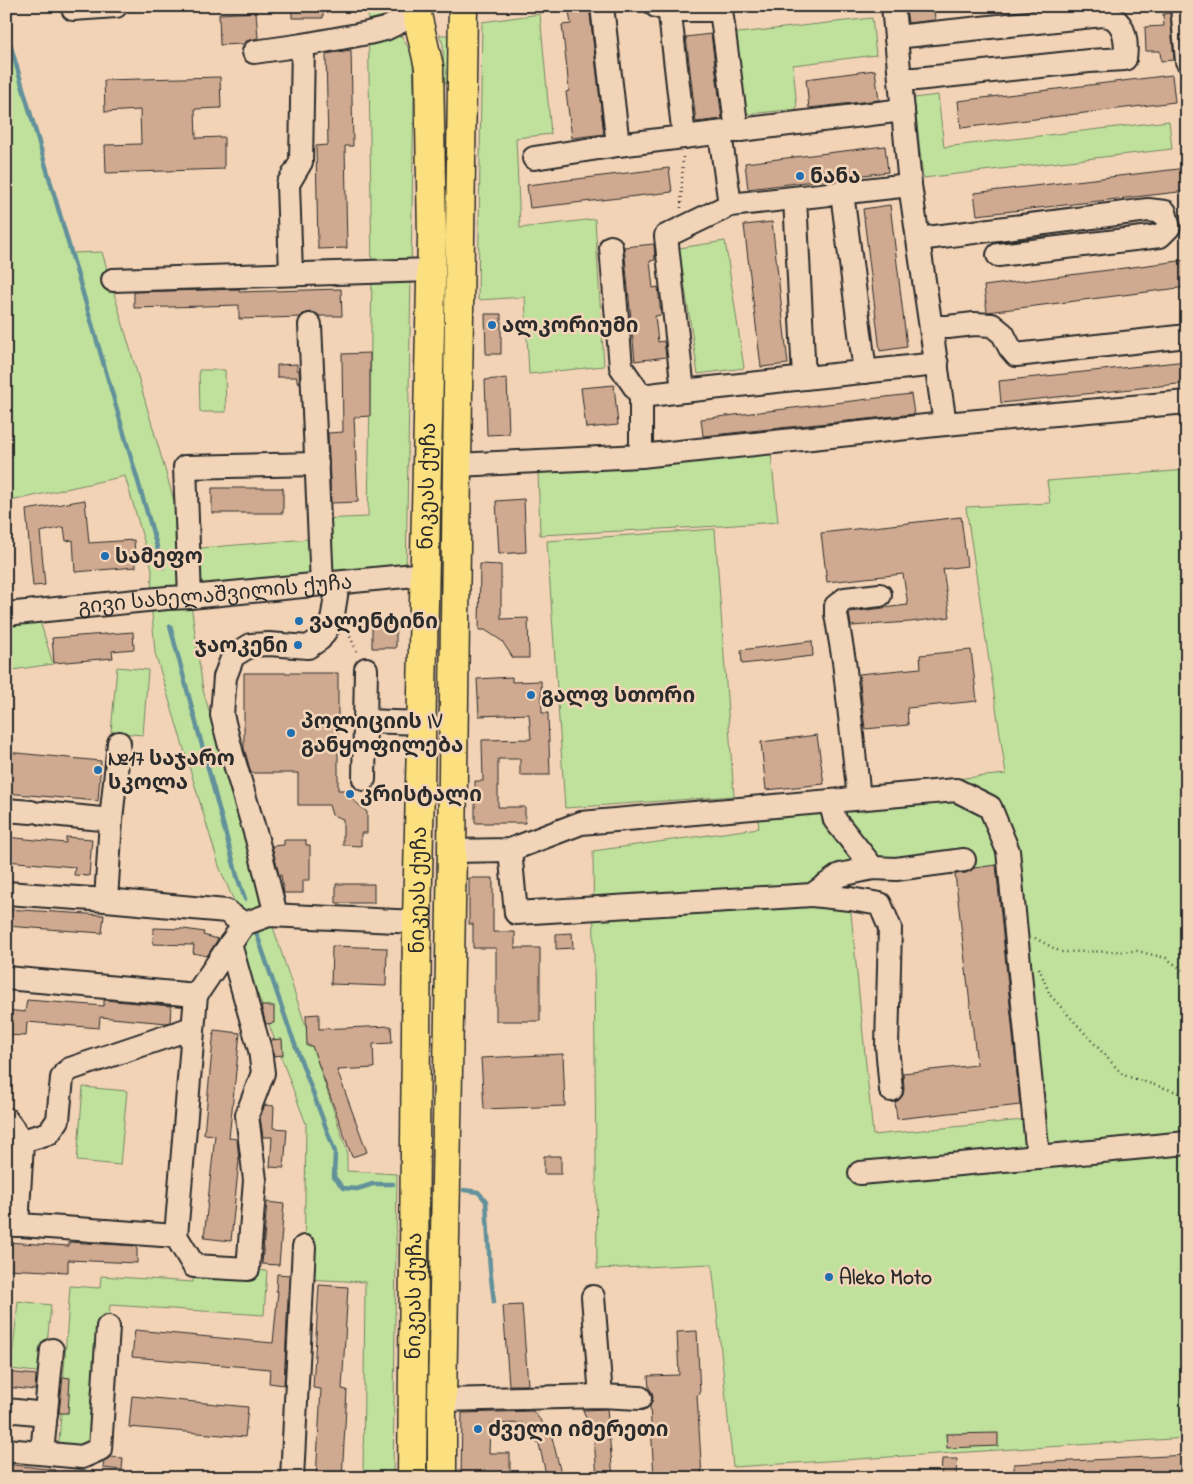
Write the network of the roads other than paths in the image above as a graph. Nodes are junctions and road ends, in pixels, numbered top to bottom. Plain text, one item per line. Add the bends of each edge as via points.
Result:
1 (72, 6) edge
2 (116, 6) edge
3 (602, 6) edge
4 (893, 6) edge
5 (1182, 6) edge
6 (665, 8) edge
7 (721, 8) edge
8 (415, 10) edge
9 (463, 10) edge
10 (1118, 11) edge
11 (896, 38) junction
12 (304, 46) junction
13 (254, 52) dead end
14 (1187, 61) edge
15 (900, 79) junction
16 (903, 110) junction
17 (728, 132) junction
18 (684, 137) junction
19 (618, 146) junction
20 (534, 158) dead end
21 (910, 185) junction
22 (842, 193) junction
23 (795, 198) junction
24 (730, 205) junction
25 (919, 240) junction
26 (610, 248) dead end
27 (998, 255) dead end
28 (431, 270) junction
29 (291, 274) junction
30 (113, 280) dead end
31 (310, 325) dead end
32 (931, 327) junction
33 (1187, 336) edge
34 (937, 364) junction
35 (865, 372) junction
36 (804, 378) junction
37 (683, 390) junction
38 (641, 396) junction
39 (1187, 402) edge
40 (945, 424) junction
41 (641, 456) junction
42 (317, 464) junction
43 (457, 465) junction
44 (425, 574) junction
45 (332, 590) junction
46 (880, 595) dead end
47 (190, 597) junction
48 (6, 614) edge
49 (366, 669) road end
50 (365, 721) junction
51 (422, 723) junction
52 (118, 743) dead end
53 (364, 779) dead end
54 (859, 798) junction
55 (830, 801) junction
56 (420, 808) junction
57 (453, 809) junction
58 (6, 810) edge
59 (111, 820) junction
60 (510, 850) junction
61 (452, 851) junction
62 (964, 860) dead end
63 (873, 868) junction
64 (6, 893) edge
65 (812, 896) junction
66 (106, 900) junction
67 (276, 916) junction
68 (418, 922) junction
69 (244, 924) junction
70 (230, 944) junction
71 (6, 978) edge
72 (196, 995) junction
73 (192, 1028) junction
74 (891, 1090) dead end
75 (6, 1119) edge
76 (1187, 1143) edge
77 (16, 1154) edge
78 (1038, 1158) junction
79 (860, 1173) dead end
80 (12, 1225) edge
81 (176, 1236) junction
82 (304, 1246) dead end
83 (593, 1297) dead end
84 (108, 1327) dead end
85 (52, 1350) dead end
86 (601, 1396) junction
87 (640, 1398) dead end
88 (442, 1400) junction
89 (6, 1410) edge
90 (46, 1414) junction
91 (6, 1450) edge
92 (42, 1453) junction
93 (292, 1478) edge
94 (412, 1478) edge
95 (442, 1478) edge

1 - 2 street
3 - 19 street
4 - 11 street
5 - 14 street
6 - 7 street
6 - 18 street
7 - 17 street
8 - 9 main road via 424,21 439,25 455,21
8 - 12 street via 384,28
8 - 28 main road, ნიკეას ქუჩა via 429,67
9 - 43 main road, ნიკეას ქუჩა
10 - 11 street via 1102,16
10 - 15 street via 1127,50 1125,59
11 - 15 street
12 - 13 street
12 - 29 street via 300,162 288,184
15 - 16 street
16 - 17 street
16 - 21 street
17 - 18 street
17 - 24 street
18 - 19 street
19 - 20 street
21 - 22 street
21 - 25 street
22 - 23 street
22 - 35 street
23 - 24 street
23 - 36 street
24 - 37 street via 666,236
25 - 27 street via 1148,210 1165,212 1169,227 1160,236
25 - 32 street
26 - 38 street via 621,367
28 - 29 street
28 - 44 main road, ნიკეას ქუჩა
29 - 30 street
31 - 42 street
32 - 33 street via 992,325 1003,334 1016,355
32 - 34 street
34 - 35 street
34 - 40 street
35 - 36 street
36 - 37 street
37 - 38 street
38 - 41 street
39 - 40 street
40 - 41 street
41 - 43 street
42 - 45 street
42 - 47 street via 186,467
43 - 57 main road, ნიკეას ქუჩა
44 - 45 street, გივი სახელაშვილის ქუჩა
44 - 51 main road, ნიკეას ქუჩა
45 - 47 street, გივი სახელაშვილის ქუჩა
45 - 67 street via 332,621 320,639 308,647 251,645 232,656 225,676 222,715 258,839
46 - 54 street via 845,599 836,606
47 - 48 street, გივი სახელაშვილის ქუჩა
49 - 50 street
50 - 51 street
50 - 53 street
51 - 56 main road, ნიკეას ქუჩა
52 - 59 street
54 - 55 street
54 - 78 street via 956,790 990,807 1008,852
55 - 60 street via 581,823
55 - 63 street via 835,820
56 - 57 main road
56 - 68 main road, ნიკეას ქუჩა
57 - 61 main road, ნიკეას ქუჩა
58 - 59 street
59 - 66 street
60 - 61 street
60 - 65 street via 516,913
61 - 88 main road, ნიკეას ქუჩა
62 - 63 street via 896,869
63 - 65 street via 840,875
64 - 66 street
65 - 74 street via 880,904 890,928 887,1046
66 - 69 street via 226,911
67 - 68 street
67 - 69 street via 269,915
68 - 94 main road, ნიკეას ქუჩა
69 - 70 street
70 - 72 street
70 - 81 street via 260,1050 263,1073 246,1115 255,1180 248,1270 194,1266
71 - 72 street
72 - 73 street
73 - 77 street via 64,1073 58,1120 49,1133
73 - 81 street
75 - 77 street
76 - 78 street
77 - 80 street
78 - 79 street
80 - 81 street
82 - 93 street
83 - 86 street
84 - 92 street via 100,1449 82,1457
85 - 90 street
86 - 87 street
86 - 88 street
88 - 95 main road, ნიკეას ქუჩა
89 - 90 street
90 - 92 street
91 - 92 street

